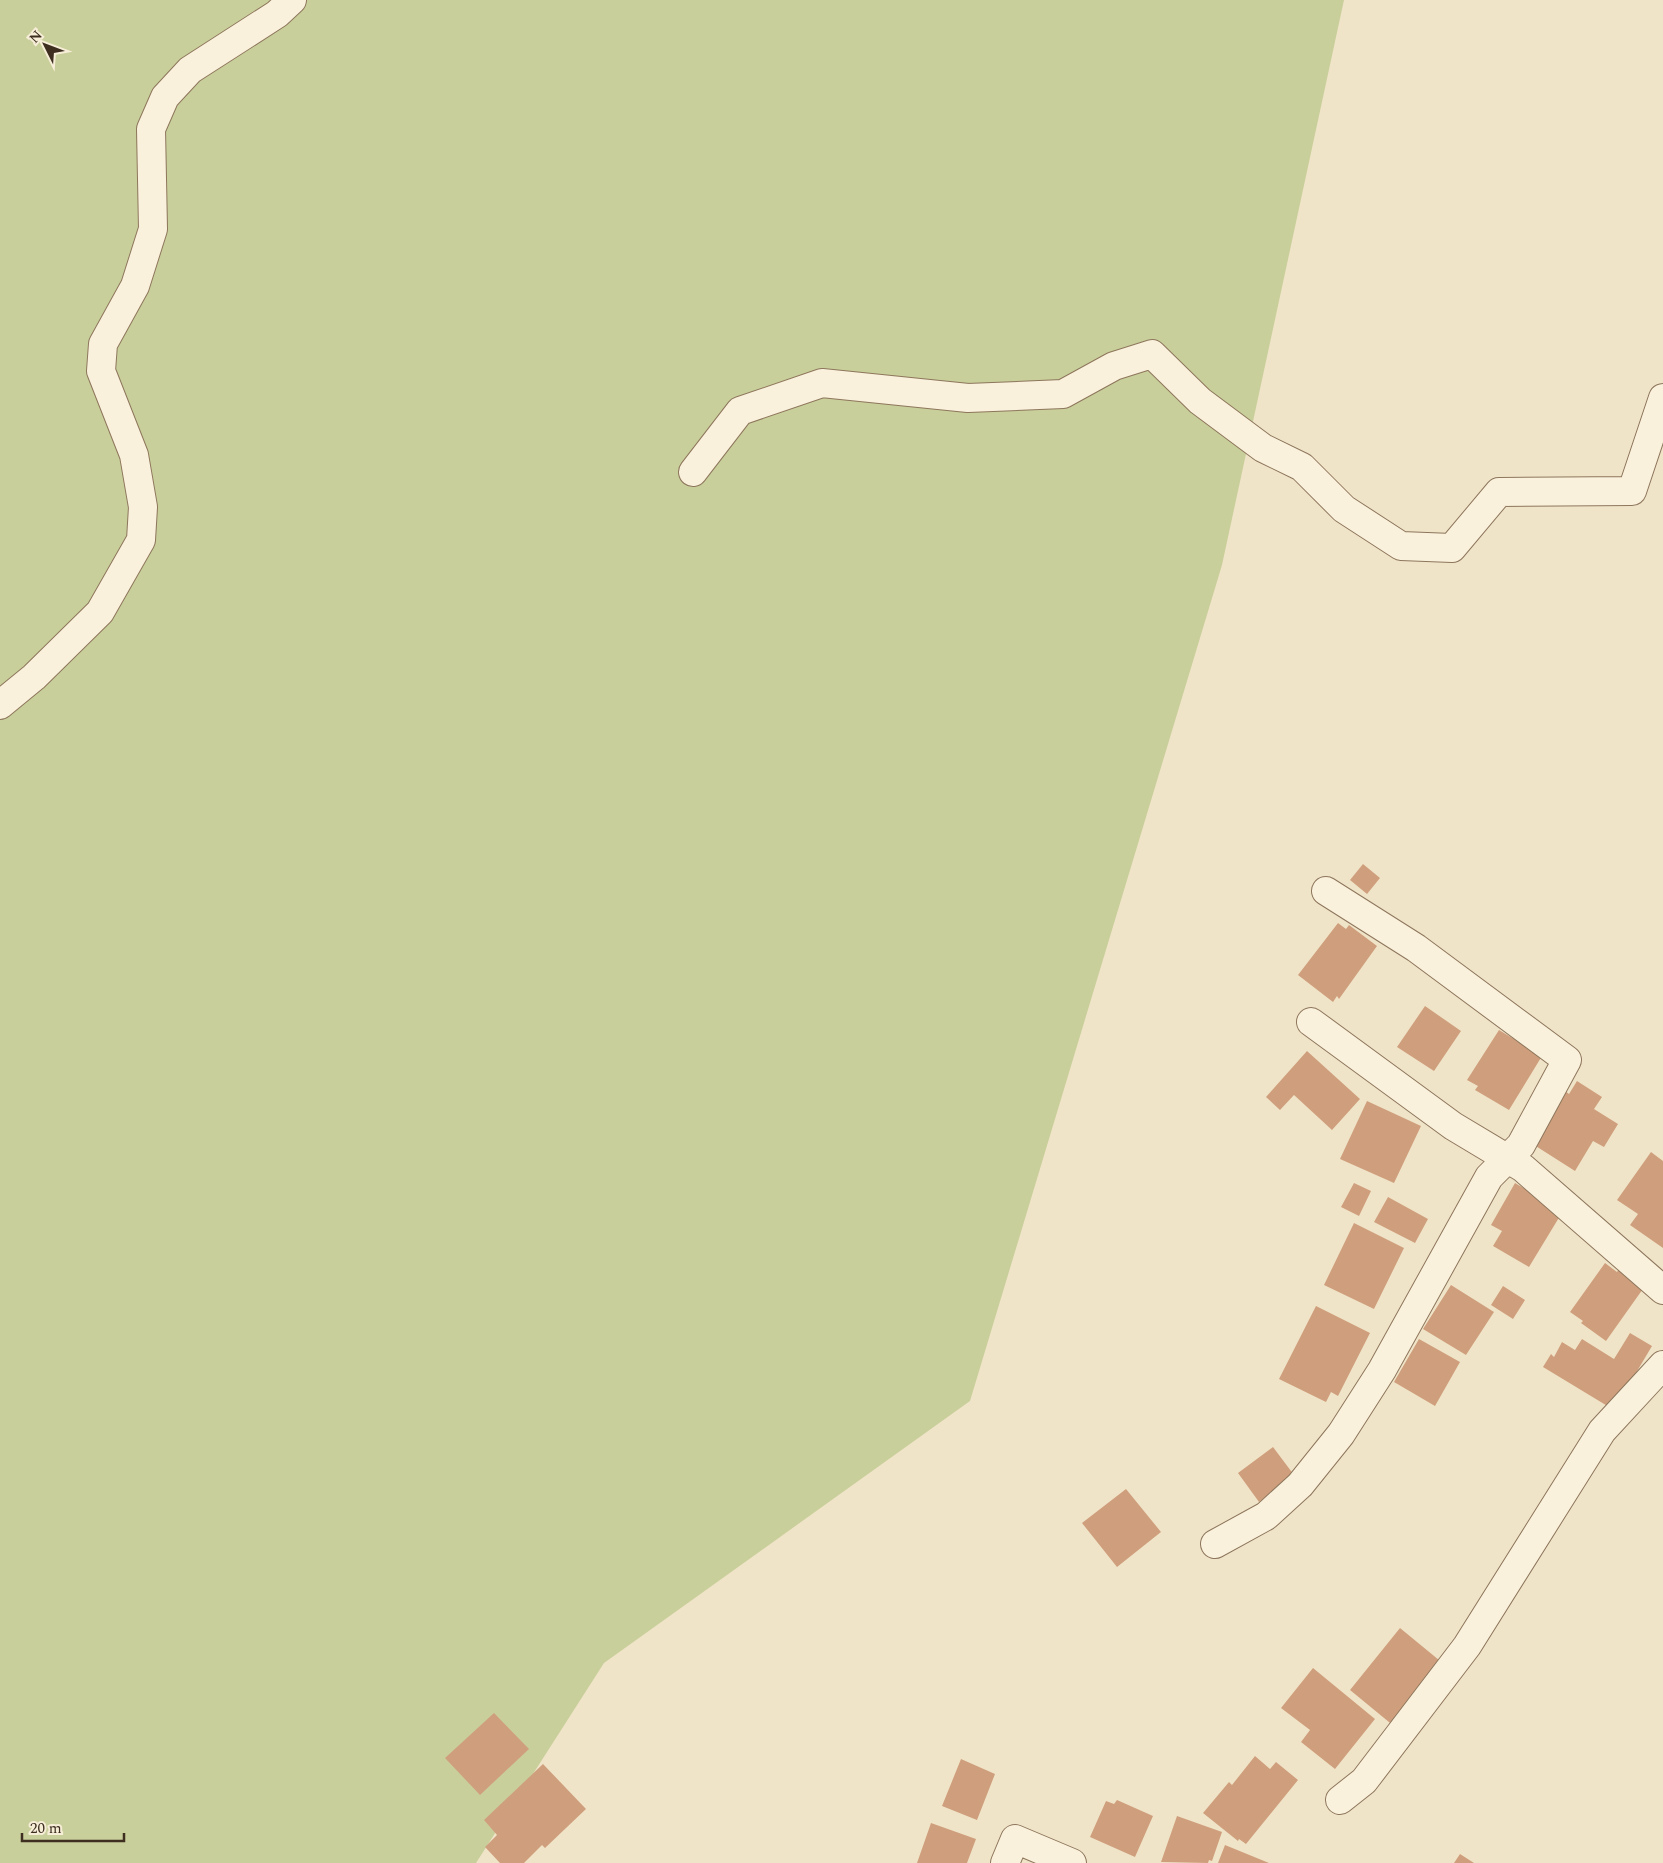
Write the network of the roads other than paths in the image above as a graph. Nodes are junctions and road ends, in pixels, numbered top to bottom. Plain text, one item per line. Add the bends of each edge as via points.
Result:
1 (292, 0) edge
2 (1663, 398) edge
3 (693, 472) dead end
4 (0, 705) edge
5 (1326, 891) dead end
6 (1311, 1022) dead end
7 (1509, 1159) junction
8 (1663, 1290) edge
9 (1663, 1365) edge
10 (1215, 1544) dead end
11 (1340, 1800) dead end
12 (1005, 1863) edge
13 (1072, 1863) edge

1 - 4 street via 277,14 190,70 165,97 151,129 153,229 136,286 103,344 101,371 134,455 143,507 141,540 100,612 34,677
2 - 3 street via 1632,491 1499,492 1452,548 1401,546 1392,541 1344,509 1302,467 1263,448 1200,401 1152,354 1114,366 1063,394 968,398 822,383 740,411
5 - 7 street via 1416,948 1567,1060 1521,1145
6 - 7 street via 1453,1126
7 - 8 street
7 - 10 street via 1489,1178 1382,1370 1341,1434 1300,1485 1266,1516
9 - 11 street via 1602,1431 1467,1646 1364,1781
12 - 13 street via 1015,1839

